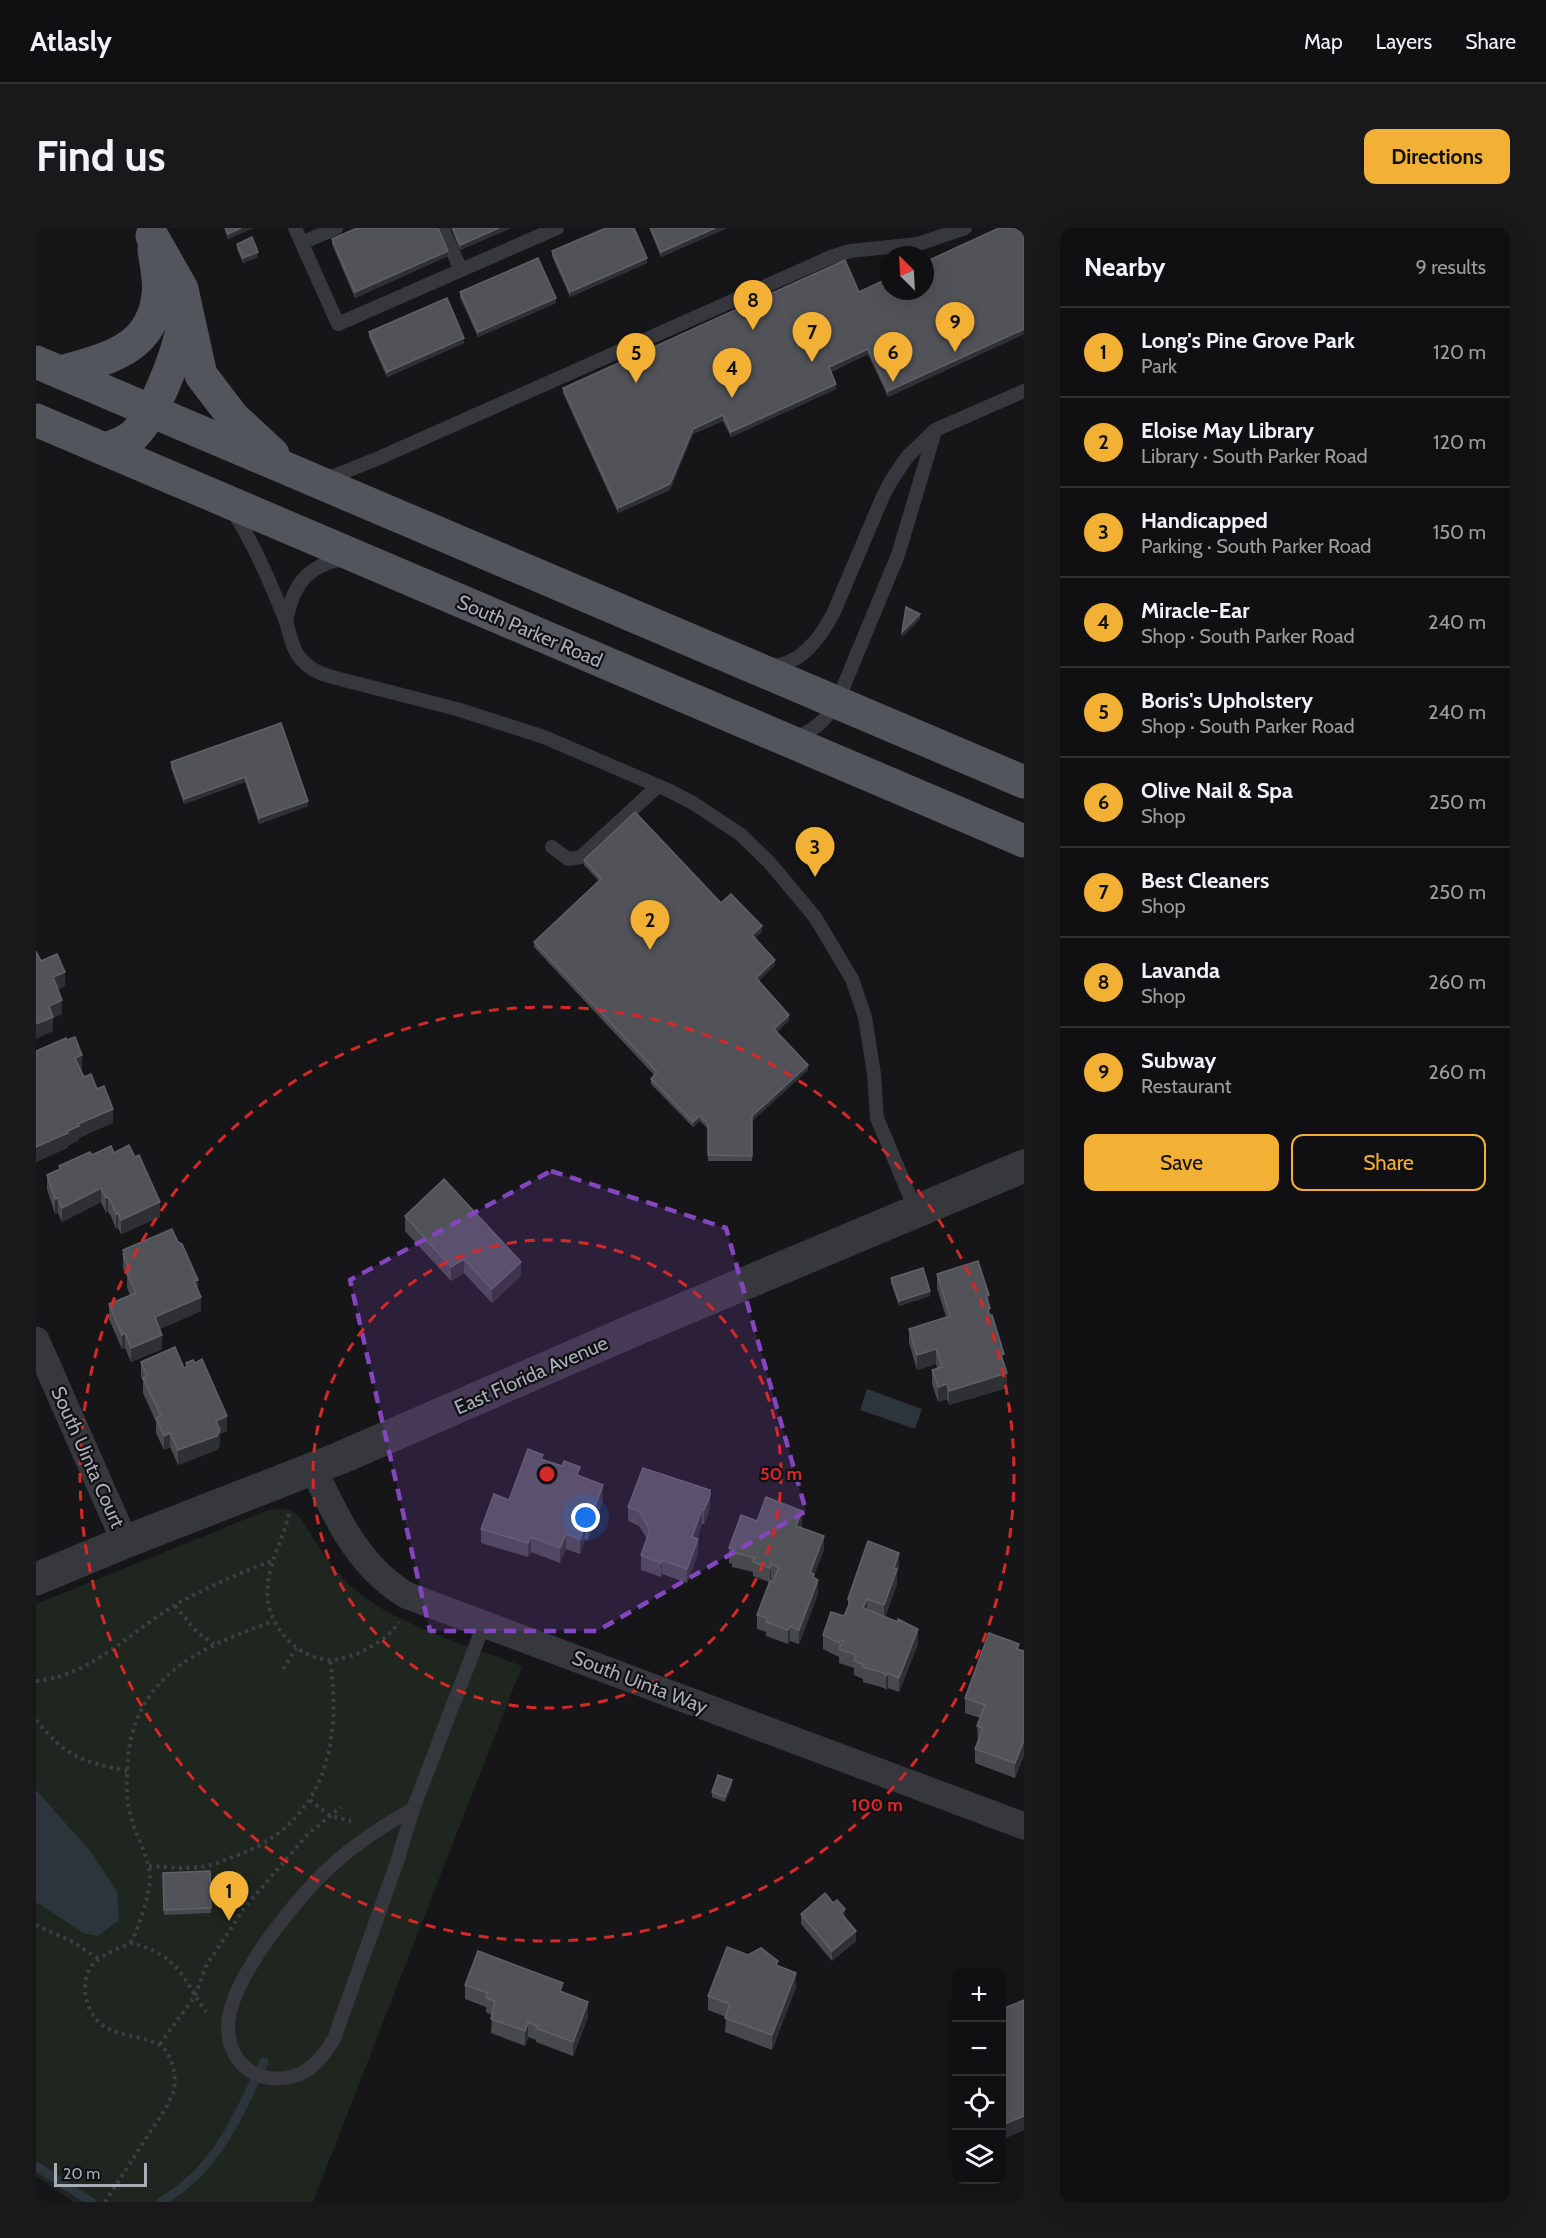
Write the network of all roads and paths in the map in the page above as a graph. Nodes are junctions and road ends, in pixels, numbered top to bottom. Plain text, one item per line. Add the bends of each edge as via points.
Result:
1 (295, 228) edge
2 (336, 228) edge
3 (442, 228) edge
4 (557, 228) edge
5 (965, 228) edge
6 (150, 232) edge
7 (302, 243) junction
8 (461, 270) junction
9 (184, 300) junction
10 (49, 367) edge
11 (1024, 390) edge
12 (151, 410) junction
13 (36, 420) edge
14 (935, 430) junction
15 (105, 449) junction
16 (290, 469) junction
17 (319, 482) junction
18 (224, 500) junction
19 (358, 557) junction
20 (286, 622) junction
21 (753, 667) junction
22 (837, 702) junction
23 (786, 741) junction
24 (1024, 782) edge
25 (658, 786) junction
26 (1024, 841) edge
27 (552, 847) dead end
28 (1024, 1167) edge
29 (916, 1211) junction
30 (36, 1340) edge
31 (313, 1468) junction
32 (290, 1510) dead end
33 (125, 1542) junction
34 (271, 1561) junction
35 (36, 1579) edge
36 (175, 1606) junction
37 (401, 1618) dead end
38 (273, 1621) junction
39 (484, 1624) junction
40 (214, 1644) junction
41 (296, 1648) junction
42 (330, 1660) junction
43 (283, 1670) dead end
44 (36, 1681) edge
45 (36, 1720) edge
46 (127, 1770) junction
47 (310, 1800) junction
48 (341, 1807) dead end
49 (413, 1809) junction
50 (330, 1816) junction
51 (1024, 1826) edge
52 (377, 1828) junction
53 (149, 1866) junction
54 (36, 1926) edge
55 (131, 1943) junction
56 (99, 1959) junction
57 (195, 1996) junction
58 (160, 2044) junction
59 (105, 2202) edge

1 - 7 lane
2 - 7 lane
3 - 8 lane
4 - 8 lane
5 - 17 lane via 918,244 850,251 831,257
6 - 9 main road via 177,279
6 - 10 main road via 159,284 156,307 145,330 130,347 106,359
7 - 8 lane via 338,324
9 - 12 main road via 179,341
9 - 16 main road via 201,375 233,417
10 - 12 main road
11 - 14 lane
12 - 15 main road via 132,437
12 - 16 main road
13 - 15 main road, South Parker Road
14 - 21 lane via 891,481 819,638 785,664
14 - 22 lane via 906,533
15 - 18 main road, South Parker Road
16 - 17 main road
17 - 21 main road
18 - 19 main road, South Parker Road
18 - 20 lane via 251,541
19 - 20 lane via 327,563 301,580 291,597
19 - 23 main road, South Parker Road
20 - 25 lane via 300,658 323,675 407,695 544,737
21 - 22 main road
22 - 23 lane via 816,728
22 - 24 main road
23 - 26 main road, South Parker Road
25 - 27 lane via 581,857 568,860
25 - 29 lane via 693,803 740,834 793,889 835,948 866,1017 880,1129
28 - 29 street, East Florida Avenue
29 - 31 street, East Florida Avenue
30 - 33 street, South Uinta Court
31 - 33 street, East Florida Avenue
31 - 39 street, South Uinta Way via 339,1522 368,1565 391,1586
32 - 34 path
33 - 35 street, East Florida Avenue
34 - 36 path
34 - 38 path via 267,1585
36 - 40 path via 198,1633
36 - 44 path via 91,1664
37 - 42 path via 393,1632 379,1643
38 - 40 path
38 - 41 path
39 - 49 lane
39 - 51 street, South Uinta Way
40 - 46 path via 157,1684 130,1740
41 - 42 path
41 - 43 path
42 - 47 path via 335,1724 322,1775
45 - 46 path via 66,1752 98,1765
46 - 53 path via 131,1817
47 - 50 path
47 - 53 path via 283,1830 247,1852 201,1867
48 - 50 path
49 - 52 lane
49 - 52 lane via 334,2038 320,2060 301,2074 278,2080 257,2075 241,2064 230,2046 228,2024 234,1997 249,1968 305,1893
50 - 52 path
50 - 57 path via 308,1834 245,1907 206,1966
53 - 55 path via 150,1882
54 - 56 path
55 - 56 path
55 - 57 path via 169,1958
56 - 58 path via 87,1978 88,2007 109,2030
57 - 58 path
58 - 59 path via 170,2059 174,2089

